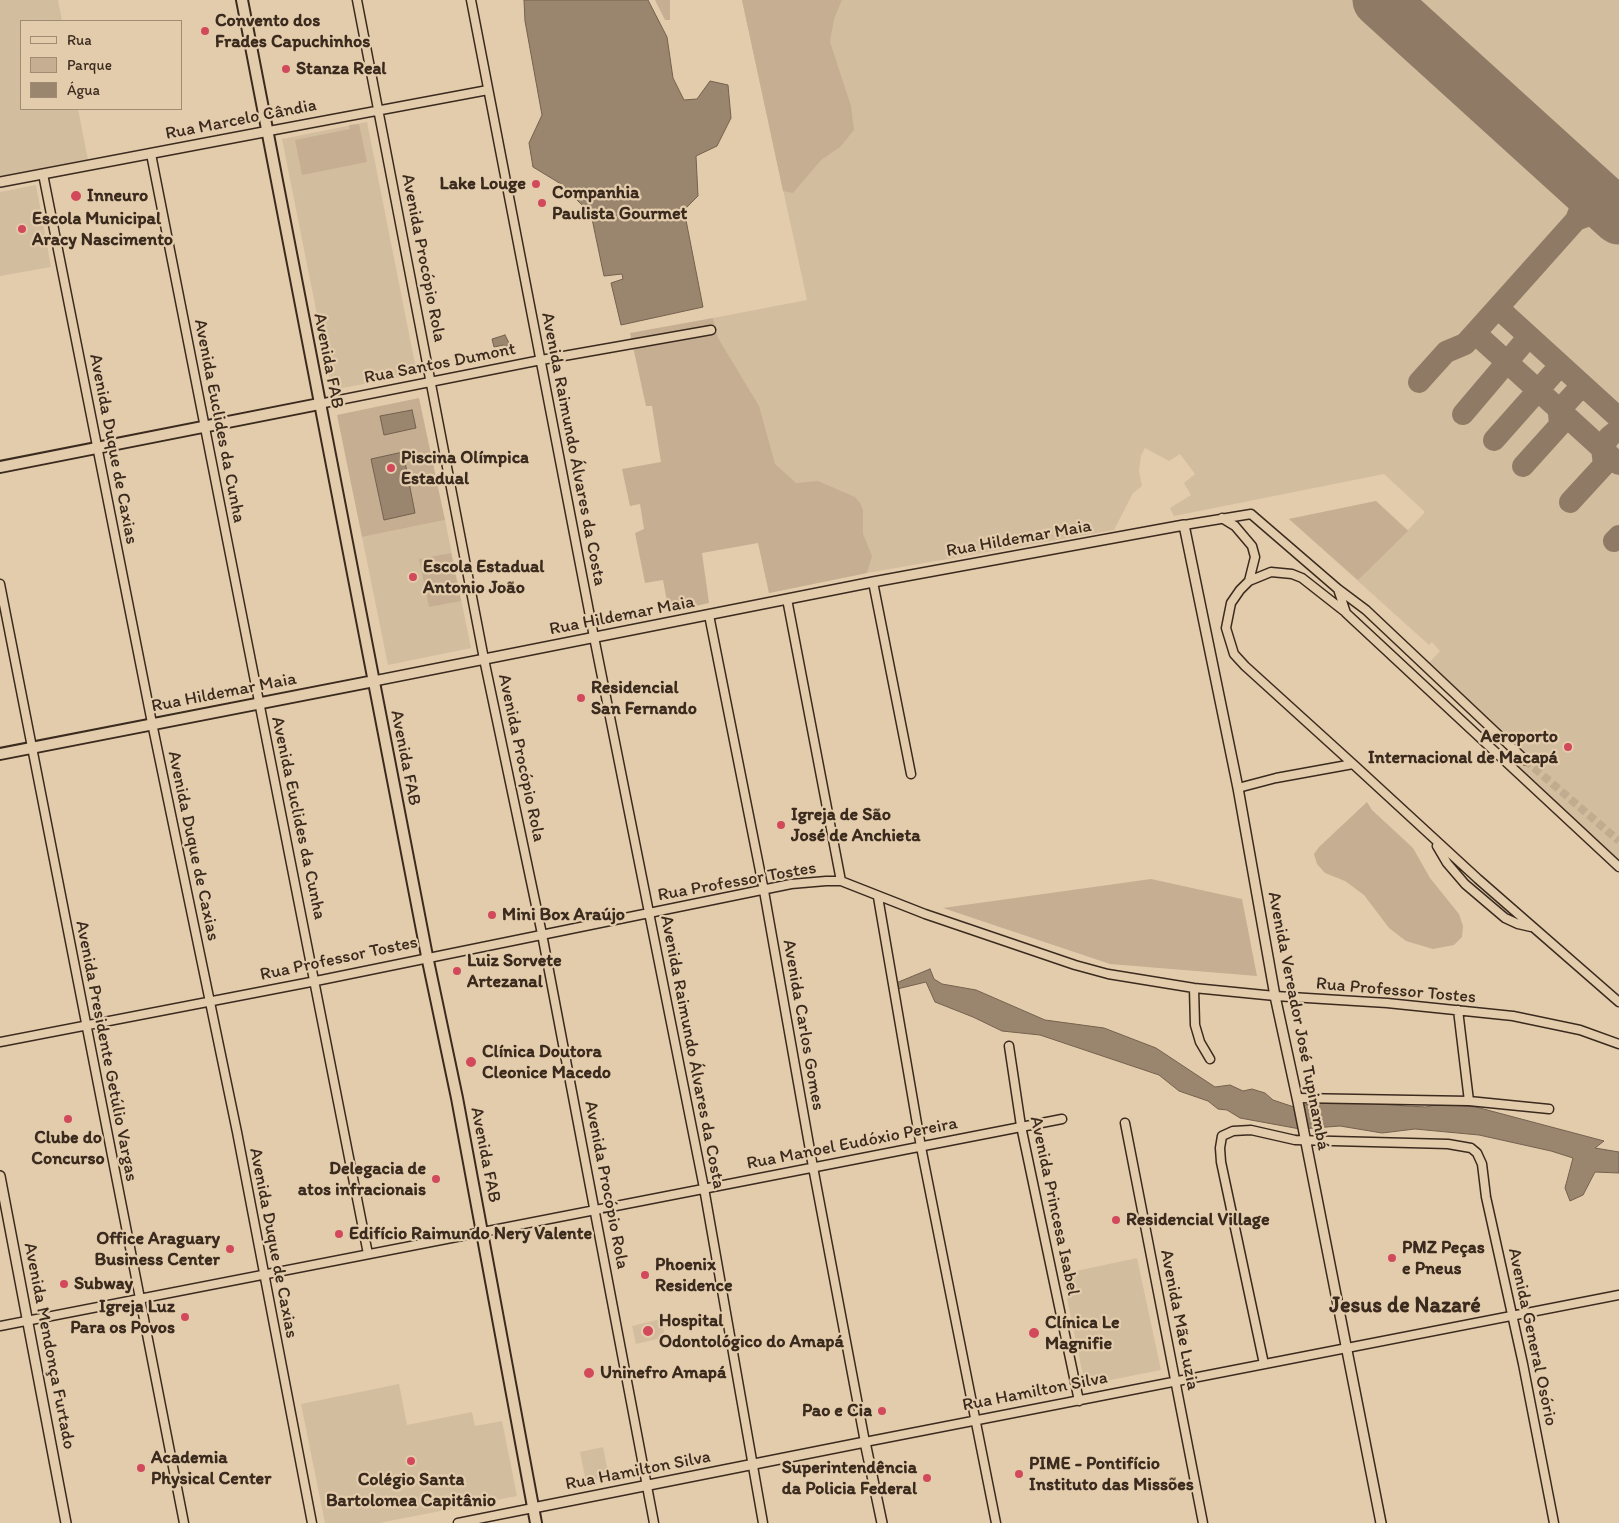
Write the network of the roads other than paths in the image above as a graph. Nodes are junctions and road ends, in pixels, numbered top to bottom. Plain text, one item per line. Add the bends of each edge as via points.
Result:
1 (242, 0) edge
2 (357, 0) edge
3 (471, 0) edge
4 (488, 90) junction
5 (378, 110) junction
6 (269, 131) junction
7 (151, 154) junction
8 (43, 174) junction
9 (0, 182) edge
10 (711, 330) dead end
11 (541, 360) junction
12 (431, 382) junction
13 (319, 404) junction
14 (205, 426) junction
15 (97, 448) junction
16 (0, 467) edge
17 (1222, 518) junction
18 (1184, 525) junction
19 (1249, 581) junction
20 (873, 582) junction
21 (0, 584) edge
22 (1338, 588) junction
23 (787, 599) junction
24 (1346, 613) junction
25 (709, 615) junction
26 (594, 638) junction
27 (484, 659) junction
28 (374, 681) junction
29 (259, 704) junction
30 (152, 723) junction
31 (32, 748) junction
32 (0, 754) edge
33 (1525, 760) tunnel mouth
34 (1353, 764) junction
35 (911, 774) dead end
36 (1238, 788) junction
37 (1434, 839) junction
38 (1619, 867) edge
39 (841, 881) junction
40 (764, 891) junction
41 (878, 897) junction
42 (649, 913) junction
43 (1531, 926) junction
44 (542, 934) junction
45 (427, 956) junction
46 (316, 980) junction
47 (1194, 988) junction
48 (1275, 996) junction
49 (209, 1001) junction
50 (1619, 1002) edge
51 (1458, 1010) junction
52 (85, 1024) junction
53 (0, 1042) edge
54 (1619, 1044) edge
55 (1009, 1046) dead end
56 (1210, 1059) dead end
57 (1298, 1100) junction
58 (1469, 1101) junction
59 (1549, 1109) dead end
60 (1062, 1119) dead end
61 (1125, 1123) dead end
62 (1021, 1126) junction
63 (1305, 1136) junction
64 (921, 1147) junction
65 (813, 1167) junction
66 (0, 1176) edge
67 (704, 1188) junction
68 (596, 1209) junction
69 (483, 1232) junction
70 (368, 1254) junction
71 (264, 1273) junction
72 (1619, 1295) edge
73 (140, 1297) junction
74 (1513, 1317) junction
75 (28, 1320) junction
76 (0, 1326) edge
77 (1347, 1348) junction
78 (1264, 1364) junction
79 (1175, 1380) junction
80 (1078, 1401) junction
81 (977, 1420) junction
82 (866, 1442) junction
83 (751, 1465) junction
84 (646, 1485) junction
85 (533, 1508) junction
86 (66, 1523) edge
87 (184, 1523) edge
88 (312, 1523) edge
89 (458, 1523) edge
90 (536, 1523) edge
91 (654, 1523) edge
92 (763, 1523) edge
93 (882, 1523) edge
94 (996, 1523) edge
95 (1203, 1523) edge
96 (1381, 1523) edge
97 (1554, 1523) edge

1 - 6 main road, Avenida FAB
2 - 5 street, Avenida Procópio Rola
3 - 4 street, Avenida Raimundo Álvares da Costa
4 - 5 street, Rua Marcelo Cândia
4 - 11 street, Avenida Raimundo Álvares da Costa
5 - 6 street, Rua Marcelo Cândia
5 - 12 street, Avenida Procópio Rola
6 - 7 street, Rua Marcelo Cândia
6 - 13 main road, Avenida FAB
7 - 8 street, Rua Marcelo Cândia
7 - 14 street, Avenida Euclides da Cunha
8 - 9 street, Rua Marcelo Cândia
8 - 15 street, Avenida Duque de Caxias
10 - 11 street, Rua Santos Dumont
11 - 12 street, Rua Santos Dumont
11 - 26 street, Avenida Raimundo Álvares da Costa
12 - 13 street, Rua Santos Dumont
12 - 27 street, Avenida Procópio Rola
13 - 14 main road, Rua Santos Dumont
13 - 28 main road, Avenida FAB
14 - 15 main road, Rua Santos Dumont
14 - 29 street, Avenida Euclides da Cunha
15 - 16 main road, Rua Santos Dumont
15 - 30 street, Avenida Duque de Caxias
17 - 18 street, Rua Hildemar Maia
17 - 19 street via 1235,526 1252,546 1255,557
17 - 22 street, Rua Hildemar Maia via 1250,514
18 - 20 street, Rua Hildemar Maia
18 - 36 street, Avenida Vereador José Tupinambá
19 - 24 street via 1271,572 1292,574 1302,578
19 - 34 street via 1231,603 1227,617 1226,628 1234,654
20 - 23 street, Rua Hildemar Maia
20 - 35 street
21 - 31 street, Avenida Presidente Getúlio Vargas
22 - 24 street
22 - 33 street via 1366,610
23 - 25 street, Rua Hildemar Maia
23 - 39 street
24 - 38 street
25 - 26 street, Rua Hildemar Maia
25 - 40 street, Avenida Carlos Gomes
26 - 27 street, Rua Hildemar Maia
26 - 42 street, Avenida Raimundo Álvares da Costa
27 - 28 street, Rua Hildemar Maia
27 - 44 street, Avenida Procópio Rola
28 - 29 main road, Rua Hildemar Maia
28 - 45 main road, Avenida FAB
29 - 30 main road, Rua Hildemar Maia
29 - 46 street, Avenida Euclides da Cunha
30 - 31 main road, Rua Hildemar Maia
30 - 49 street, Avenida Duque de Caxias
31 - 32 main road, Rua Hildemar Maia
31 - 52 street, Avenida Presidente Getúlio Vargas
34 - 36 street
34 - 37 street
36 - 48 street, Avenida Vereador José Tupinambá
37 - 43 street
37 - 43 street via 1447,863 1465,884 1505,918
39 - 40 street, Rua Professor Tostes via 790,884
39 - 41 street, Rua Professor Tostes
40 - 42 street, Rua Professor Tostes
40 - 65 street, Avenida Carlos Gomes
41 - 47 street, Rua Professor Tostes via 1075,965 1108,974
41 - 64 street
42 - 44 street, Rua Professor Tostes
42 - 67 street, Avenida Raimundo Álvares da Costa
43 - 50 street
44 - 45 street, Rua Professor Tostes
44 - 68 street, Avenida Procópio Rola
45 - 46 street, Rua Professor Tostes
45 - 69 main road, Avenida FAB
46 - 49 street, Rua Professor Tostes
46 - 70 street, Avenida Euclides da Cunha
47 - 48 street, Rua Professor Tostes
47 - 56 street via 1194,1025
48 - 51 street, Rua Professor Tostes
48 - 57 street, Avenida Vereador José Tupinambá
49 - 52 street, Rua Professor Tostes
49 - 71 street, Avenida Duque de Caxias
51 - 54 street, Rua Professor Tostes via 1556,1024
51 - 58 street
52 - 53 street, Rua Professor Tostes
52 - 73 street, Avenida Presidente Getúlio Vargas
55 - 62 street, Avenida Princesa Isabel
57 - 58 street
57 - 63 street, Avenida Vereador José Tupinambá
58 - 59 street
60 - 62 street, Rua Manoel Eudóxio Pereira
61 - 79 street, Avenida Mãe Luzia
62 - 64 street, Rua Manoel Eudóxio Pereira
62 - 80 street, Avenida Princesa Isabel
63 - 74 street, Avenida General Osório via 1466,1146 1477,1153
63 - 77 street, Avenida Vereador José Tupinambá
63 - 78 street via 1251,1130 1222,1136 1220,1148 1224,1171
64 - 65 street, Rua Manoel Eudóxio Pereira
64 - 81 street
65 - 67 street, Rua Manoel Eudóxio Pereira
65 - 82 street, Avenida Carlos Gomes
66 - 75 street, Avenida Mendonça Furtado
67 - 68 street, Rua Manoel Eudóxio Pereira
67 - 83 street, Avenida Raimundo Álvares da Costa
68 - 69 street, Rua Manoel Eudóxio Pereira
68 - 84 street, Avenida Procópio Rola
69 - 70 street, Rua Manoel Eudóxio Pereira
69 - 85 main road, Avenida FAB
70 - 71 street, Rua Manoel Eudóxio Pereira
71 - 73 street, Rua Manoel Eudóxio Pereira
71 - 88 street, Avenida Duque de Caxias
72 - 74 street, Rua Hamilton Silva
73 - 75 street, Rua Manoel Eudóxio Pereira
73 - 87 street, Avenida Presidente Getúlio Vargas
74 - 77 street, Rua Hamilton Silva
74 - 97 street, Avenida General Osório
75 - 76 street, Rua Manoel Eudóxio Pereira
75 - 86 street, Avenida Mendonça Furtado
77 - 78 street, Rua Hamilton Silva
77 - 96 street, Avenida Vereador José Tupinambá
78 - 79 street, Rua Hamilton Silva
79 - 80 street, Rua Hamilton Silva
79 - 95 street, Avenida Mãe Luzia
80 - 81 street, Rua Hamilton Silva
81 - 82 street, Rua Hamilton Silva
81 - 94 street
82 - 83 street, Rua Hamilton Silva
82 - 93 street
83 - 84 street, Rua Hamilton Silva
83 - 92 street, Avenida Raimundo Álvares da Costa
84 - 85 street, Rua Hamilton Silva
84 - 91 street, Avenida Procópio Rola
85 - 89 street, Rua Hamilton Silva
85 - 90 main road, Avenida FAB

